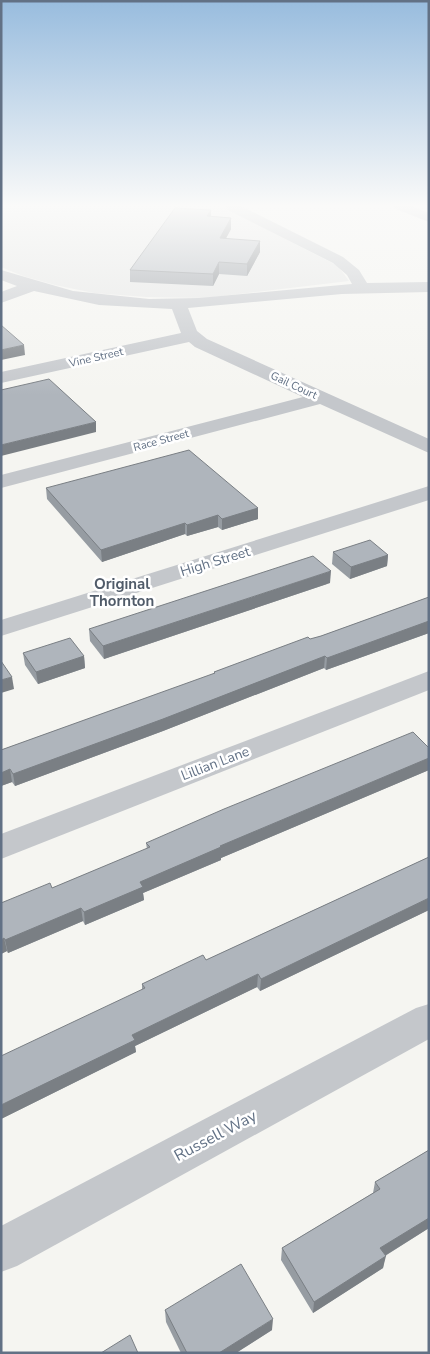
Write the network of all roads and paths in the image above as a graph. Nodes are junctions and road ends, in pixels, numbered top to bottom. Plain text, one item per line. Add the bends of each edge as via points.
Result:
1 (350, 269) edge
2 (1, 275) edge
3 (32, 286) junction
4 (361, 287) junction
5 (429, 287) edge
6 (1, 298) edge
7 (178, 304) junction
8 (191, 336) junction
9 (1, 378) edge
10 (321, 398) junction
11 (429, 447) edge
12 (1, 482) edge
13 (429, 493) edge
14 (1, 628) edge
15 (429, 680) edge
16 (1, 846) edge
17 (429, 1020) edge
18 (1, 1250) edge

1 - 4 street
2 - 3 street
3 - 6 street
3 - 7 street via 92,298
4 - 5 street
4 - 7 street
7 - 8 street
8 - 9 street, Vine Street
8 - 10 street, Gail Court
10 - 11 street, Gail Court
10 - 12 street, Race Street
13 - 14 street, High Street
15 - 16 street, Lillian Lane
17 - 18 street, Russell Way

